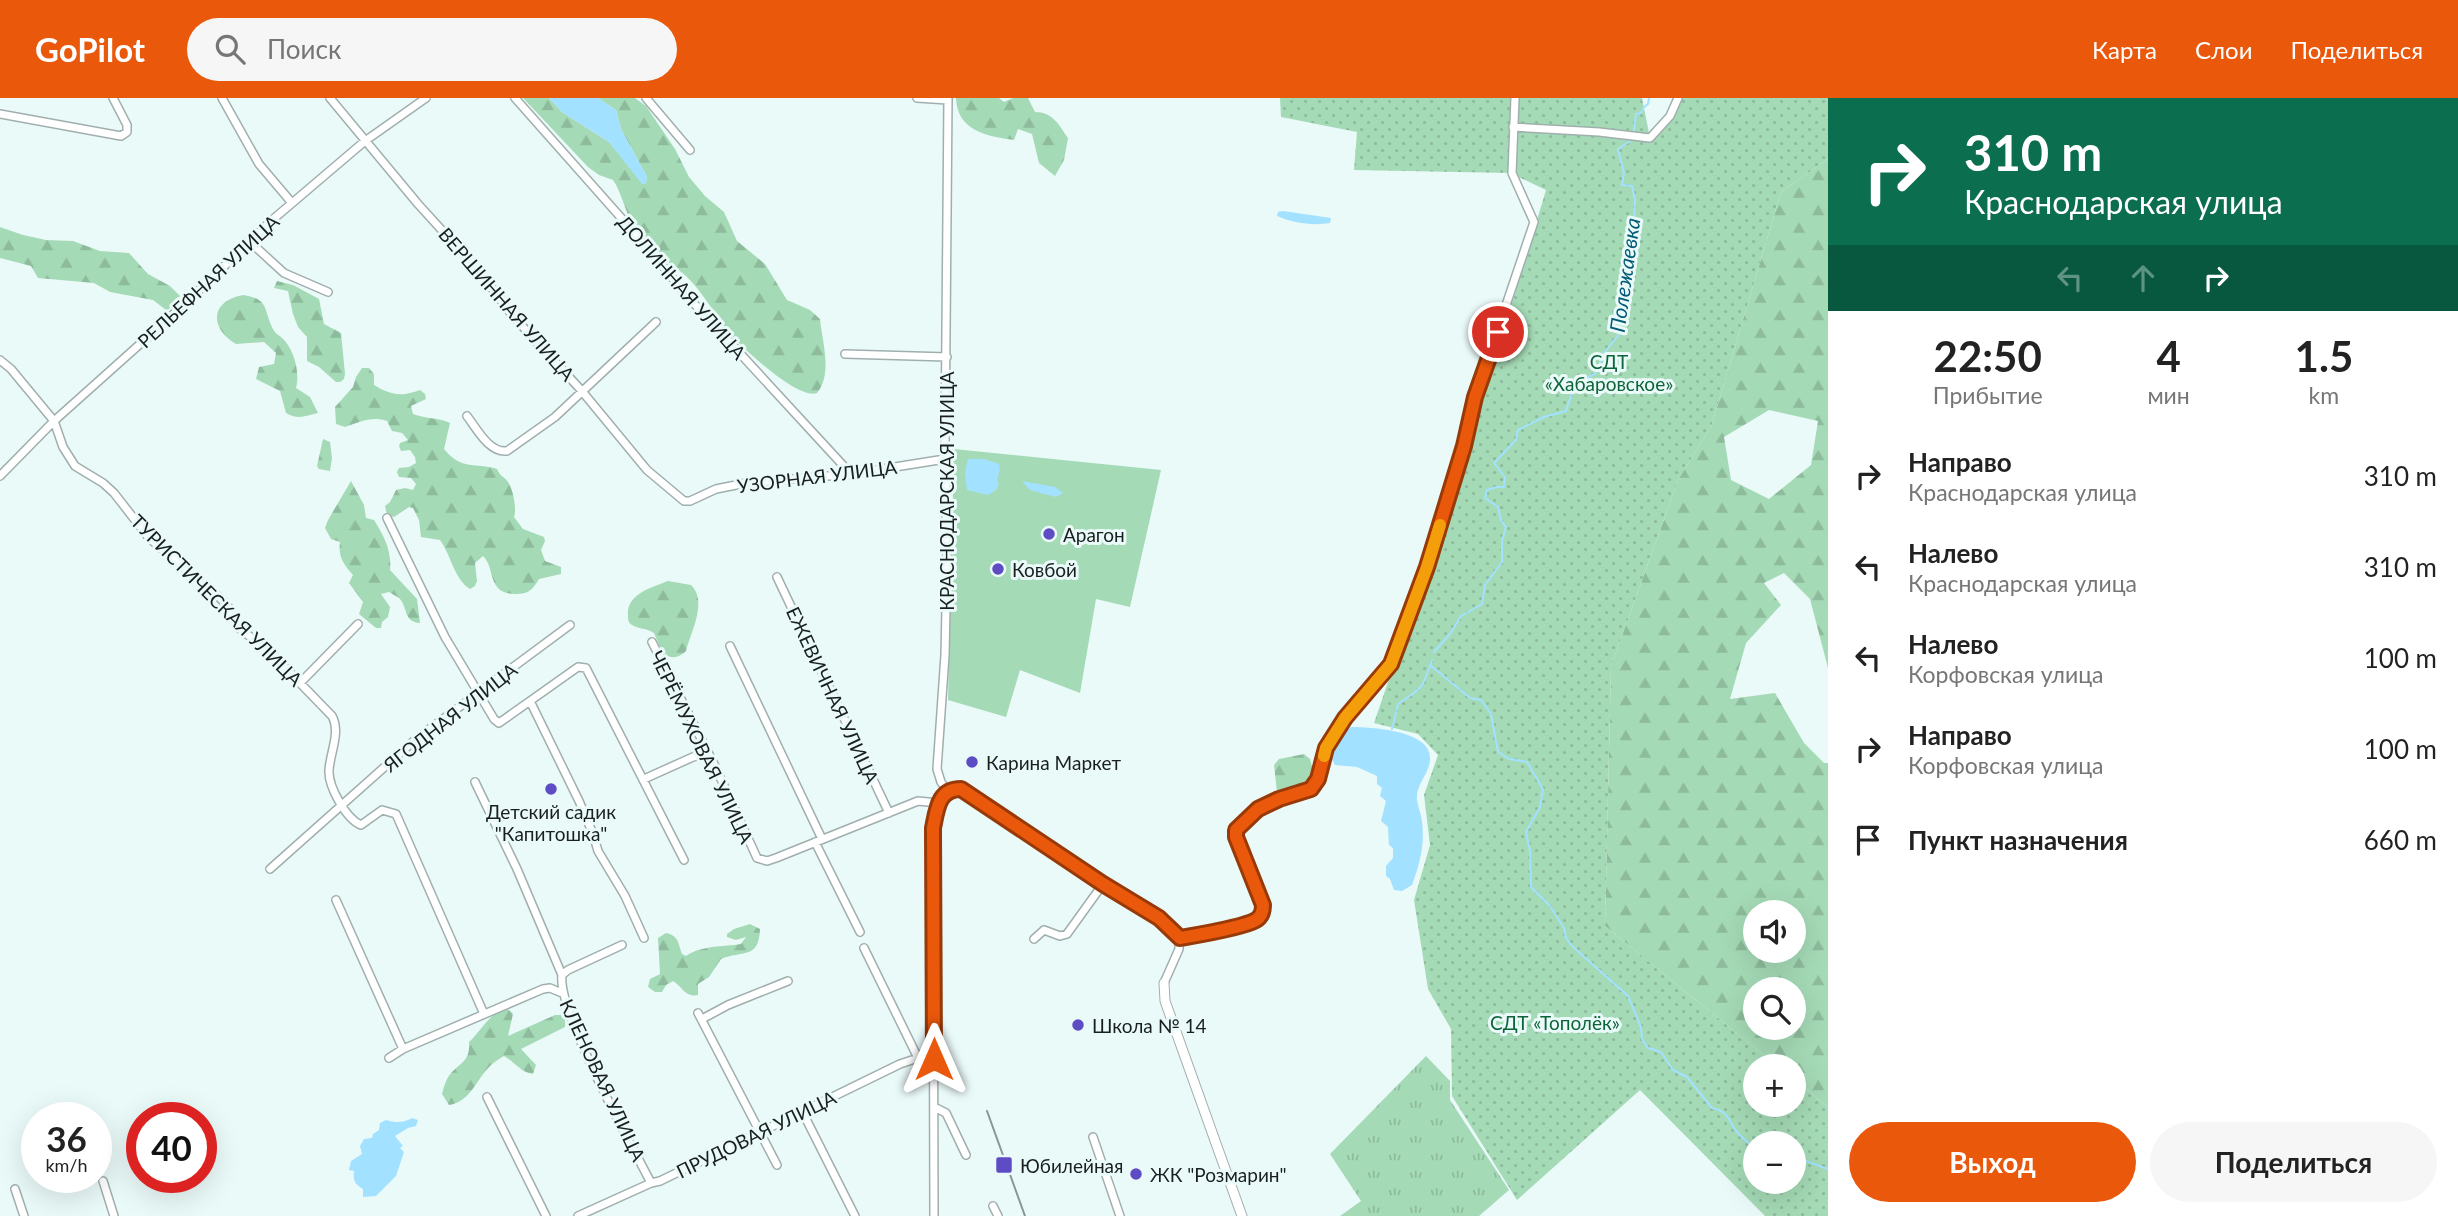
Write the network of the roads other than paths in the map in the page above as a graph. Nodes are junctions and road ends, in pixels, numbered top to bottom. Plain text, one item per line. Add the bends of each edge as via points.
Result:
1 (113, 98) edge
2 (223, 98) edge
3 (330, 98) edge
4 (426, 98) edge
5 (515, 98) edge
6 (646, 98) edge
7 (917, 98) edge
8 (1515, 98) edge
9 (1678, 98) edge
10 (948, 99) edge
11 (0, 114) edge
12 (1513, 127) junction
13 (365, 141) junction
14 (690, 149) dead end
15 (292, 203) junction
16 (249, 241) junction
17 (328, 292) dead end
18 (656, 321) dead end
19 (845, 354) dead end
20 (947, 358) junction
21 (0, 360) edge
22 (581, 390) junction
23 (467, 416) dead end
24 (54, 421) junction
25 (945, 458) junction
26 (851, 474) junction
27 (0, 476) edge
28 (691, 501) joint
29 (387, 518) dead end
30 (777, 577) dead end
31 (358, 624) dead end
32 (570, 625) dead end
33 (652, 642) dead end
34 (730, 646) dead end
35 (300, 683) junction
36 (480, 692) junction
37 (530, 701) junction
38 (708, 752) junction
39 (644, 779) junction
40 (475, 782) dead end
41 (948, 792) junction
42 (938, 803) junction
43 (342, 805) junction
44 (889, 813) junction
45 (819, 841) junction
46 (684, 860) dead end
47 (270, 869) dead end
48 (1103, 884) junction
49 (336, 900) dead end
50 (860, 932) dead end
51 (644, 938) dead end
52 (1180, 938) junction
53 (1034, 939) dead end
54 (622, 945) dead end
55 (864, 948) dead end
56 (562, 975) junction
57 (788, 981) dead end
58 (1164, 984) joint
59 (562, 992) junction
60 (484, 1014) junction
61 (403, 1049) junction
62 (389, 1058) dead end
63 (918, 1058) junction
64 (934, 1059) junction
65 (486, 1097) dead end
66 (934, 1107) junction
67 (802, 1111) junction
68 (761, 1131) junction
69 (1093, 1137) dead end
70 (966, 1155) dead end
71 (777, 1165) dead end
72 (651, 1183) junction
73 (15, 1189) dead end
74 (107, 1193) edge
75 (993, 1206) dead end
76 (24, 1216) edge
77 (114, 1216) edge
78 (545, 1216) edge
79 (578, 1216) edge
80 (855, 1216) edge
81 (934, 1216) edge
82 (998, 1216) edge
83 (1120, 1216) edge
84 (1242, 1216) edge

1 - 11 street via 127,125 121,136
2 - 15 street via 259,164
3 - 13 street, ВЕРШИННАЯ УЛИЦА
4 - 13 street, РЕЛЬЕФНАЯ УЛИЦА
5 - 26 street, ДОЛИННАЯ УЛИЦА via 689,298
6 - 14 street
7 - 10 street
8 - 12 street
9 - 12 street via 1670,116 1650,138
10 - 20 street, КРАСНОДАРСКАЯ УЛИЦА
12 - 52 street via 1512,173 1534,222 1475,397 1427,567 1391,664 1345,718 1326,748 1311,789 1258,809 1236,830 1262,913 1257,919
13 - 15 street, РЕЛЬЕФНАЯ УЛИЦА
13 - 22 street, ВЕРШИННАЯ УЛИЦА
15 - 16 street, РЕЛЬЕФНАЯ УЛИЦА
16 - 17 street via 284,273
16 - 24 street, РЕЛЬЕФНАЯ УЛИЦА
18 - 22 street
19 - 20 street
20 - 25 street, КРАСНОДАРСКАЯ УЛИЦА
21 - 24 street, ТУРИСТИЧЕСКАЯ УЛИЦА
22 - 23 street via 547,423 508,451 492,447
22 - 28 street, ВЕРШИННАЯ УЛИЦА via 647,470 676,495
24 - 27 street, РЕЛЬЕФНАЯ УЛИЦА
24 - 35 street, ТУРИСТИЧЕСКАЯ УЛИЦА via 75,466 114,493 149,538 219,597 240,629
25 - 26 street, УЗОРНАЯ УЛИЦА
25 - 41 street, КРАСНОДАРСКАЯ УЛИЦА via 945,656 937,769
26 - 28 street, УЗОРНАЯ УЛИЦА via 746,483 716,489
29 - 36 street via 445,637
30 - 44 street, ЕЖЕВИЧНАЯ УЛИЦА
31 - 35 street
32 - 36 street, ЯГОДНАЯ УЛИЦА
33 - 38 street, ЧЕРЁМУХОВАЯ УЛИЦА
34 - 45 street
35 - 43 street, ТУРИСТИЧЕСКАЯ УЛИЦА via 335,719 329,772
36 - 37 street via 498,723
36 - 43 street, ЯГОДНАЯ УЛИЦА via 416,739
37 - 39 street via 578,667 586,668
37 - 51 street via 598,851
38 - 39 street
38 - 45 street, ЧЕРЁМУХОВАЯ УЛИЦА via 757,858 767,861
39 - 46 street
40 - 56 street
41 - 42 street
41 - 48 street via 961,789
42 - 44 street via 918,801
42 - 64 street via 933,828
43 - 47 street, ЯГОДНАЯ УЛИЦА
43 - 60 street via 350,819 361,825 382,810 396,814
44 - 45 street
45 - 50 street
48 - 52 street via 1159,918
48 - 53 street via 1068,934 1041,930
49 - 61 street
52 - 58 street
54 - 56 street
55 - 63 street
56 - 59 street, КЛЕНОВАЯ УЛИЦА
57 - 68 street via 700,1016
58 - 84 main road via 1165,1001
59 - 60 street via 543,989
59 - 72 street, КЛЕНОВАЯ УЛИЦА via 586,1053
60 - 61 street
61 - 62 street
63 - 64 street, ПРУДОВАЯ УЛИЦА
63 - 67 street, ПРУДОВАЯ УЛИЦА
64 - 66 street
65 - 78 street
66 - 70 street via 946,1113
66 - 81 street
67 - 68 street, ПРУДОВАЯ УЛИЦА
67 - 80 street
68 - 71 street
68 - 72 street, ПРУДОВАЯ УЛИЦА
69 - 83 street
72 - 79 street, ПРУДОВАЯ УЛИЦА
73 - 76 street
74 - 77 street
75 - 82 street

